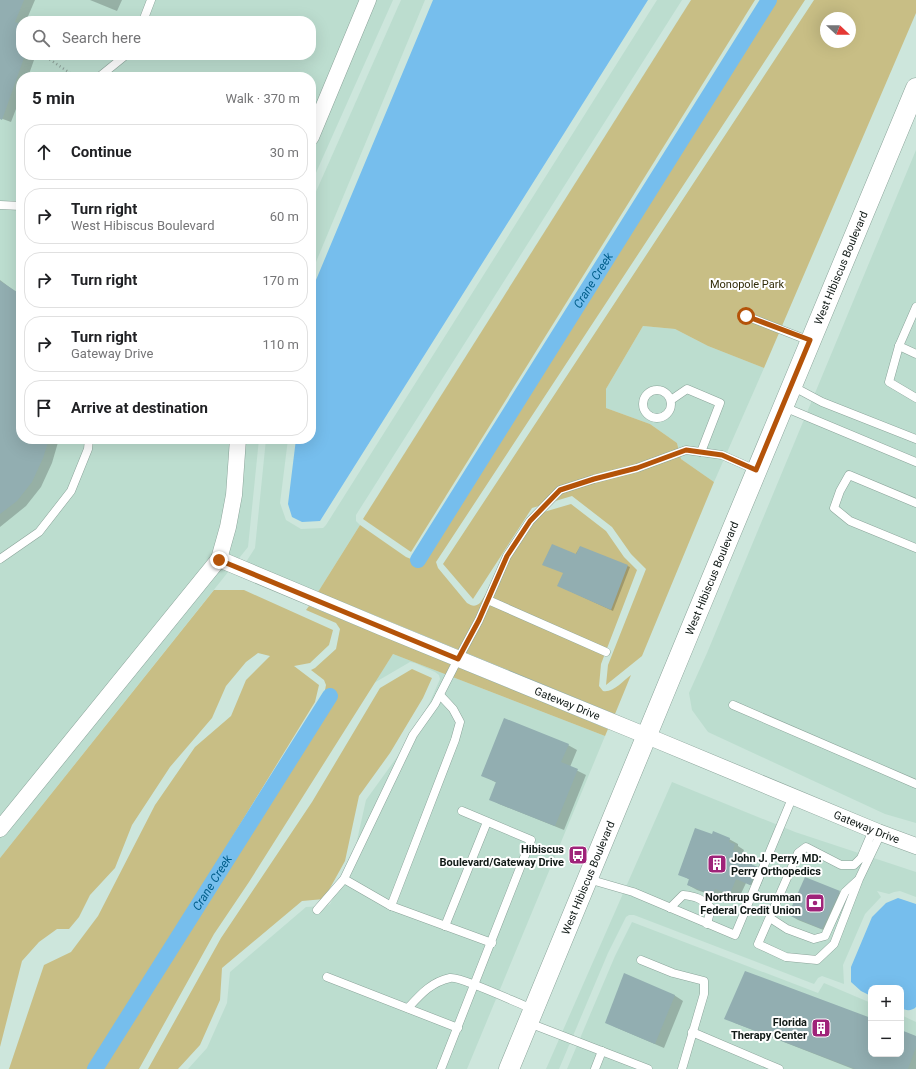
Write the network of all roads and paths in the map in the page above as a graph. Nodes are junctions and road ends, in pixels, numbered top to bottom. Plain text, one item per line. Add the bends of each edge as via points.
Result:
1 (151, 0) edge
2 (368, 0) edge
3 (145, 16) edge
4 (50, 60) edge
5 (120, 60) edge
6 (68, 72) edge
7 (105, 72) edge
8 (916, 88) edge
9 (316, 125) edge
10 (0, 205) edge
11 (16, 206) edge
12 (916, 307) edge
13 (746, 316) dead end
14 (810, 340) junction
15 (899, 346) junction
16 (916, 354) edge
17 (791, 386) junction
18 (916, 398) edge
19 (671, 400) dead end
20 (783, 406) junction
21 (916, 439) edge
22 (88, 444) edge
23 (238, 444) edge
24 (701, 452) junction
25 (916, 462) edge
26 (756, 470) junction
27 (916, 503) edge
28 (916, 548) edge
29 (0, 559) edge
30 (219, 560) junction
31 (488, 600) junction
32 (606, 652) dead end
33 (458, 659) junction
34 (440, 695) junction
35 (733, 704) dead end
36 (647, 736) junction
37 (916, 784) edge
38 (793, 796) junction
39 (462, 811) dead end
40 (487, 822) junction
41 (0, 829) edge
42 (877, 832) junction
43 (916, 846) edge
44 (344, 879) junction
45 (588, 879) junction
46 (859, 879) junction
47 (391, 906) junction
48 (670, 908) junction
49 (318, 910) dead end
50 (770, 918) junction
51 (707, 924) junction
52 (445, 926) junction
53 (492, 944) junction
54 (641, 960) dead end
55 (326, 977) dead end
56 (475, 985) junction
57 (408, 1008) junction
58 (531, 1016) junction
59 (458, 1028) junction
60 (692, 1032) junction
61 (602, 1051) junction
62 (442, 1069) edge
63 (509, 1069) edge
64 (595, 1069) edge
65 (648, 1069) edge
66 (682, 1069) edge
67 (779, 1069) edge

1 - 3 lane
2 - 9 street
4 - 6 path
5 - 7 lane
8 - 14 street, West Hibiscus Boulevard
10 - 11 lane
12 - 15 lane
13 - 14 lane
14 - 17 street, West Hibiscus Boulevard
15 - 16 lane
15 - 18 lane via 889,382
17 - 20 street, West Hibiscus Boulevard
17 - 21 lane via 822,402
19 - 24 lane via 687,389 720,403
20 - 25 lane
20 - 26 street, West Hibiscus Boulevard
22 - 29 lane via 71,491 39,532
23 - 30 street via 234,495
24 - 26 lane via 722,455
24 - 31 lane via 686,450 637,468 560,490 530,521 507,556
26 - 36 street, West Hibiscus Boulevard
27 - 28 lane via 849,475 834,508 850,521
30 - 33 street, Gateway Drive
30 - 41 street
31 - 32 lane
31 - 33 lane
33 - 34 lane
33 - 36 street, Gateway Drive
34 - 44 lane via 413,735
34 - 47 lane via 453,709 460,722
35 - 37 lane
36 - 38 street, Gateway Drive
36 - 45 street, West Hibiscus Boulevard
38 - 42 street, Gateway Drive
38 - 51 lane via 735,935
39 - 40 lane
40 - 52 lane
40 - 53 lane via 531,840
42 - 43 street, Gateway Drive
42 - 46 lane
42 - 50 lane via 854,865 841,865 806,846 798,853
44 - 47 lane
44 - 49 lane
45 - 48 lane via 633,892
45 - 58 street, West Hibiscus Boulevard
46 - 50 lane via 845,892 825,936 814,939 787,929
46 - 50 lane via 834,944 817,960 786,957 758,944
47 - 52 lane
48 - 51 lane
48 - 51 lane via 682,895 704,901 711,908
52 - 53 lane
53 - 56 lane
54 - 60 lane via 673,973 704,981 704,994
55 - 57 lane
56 - 57 lane via 451,978 431,985
56 - 58 lane
56 - 59 lane
57 - 59 lane
58 - 61 lane
58 - 63 street, West Hibiscus Boulevard
59 - 62 lane
60 - 66 lane
60 - 67 lane
61 - 64 lane
61 - 65 lane

